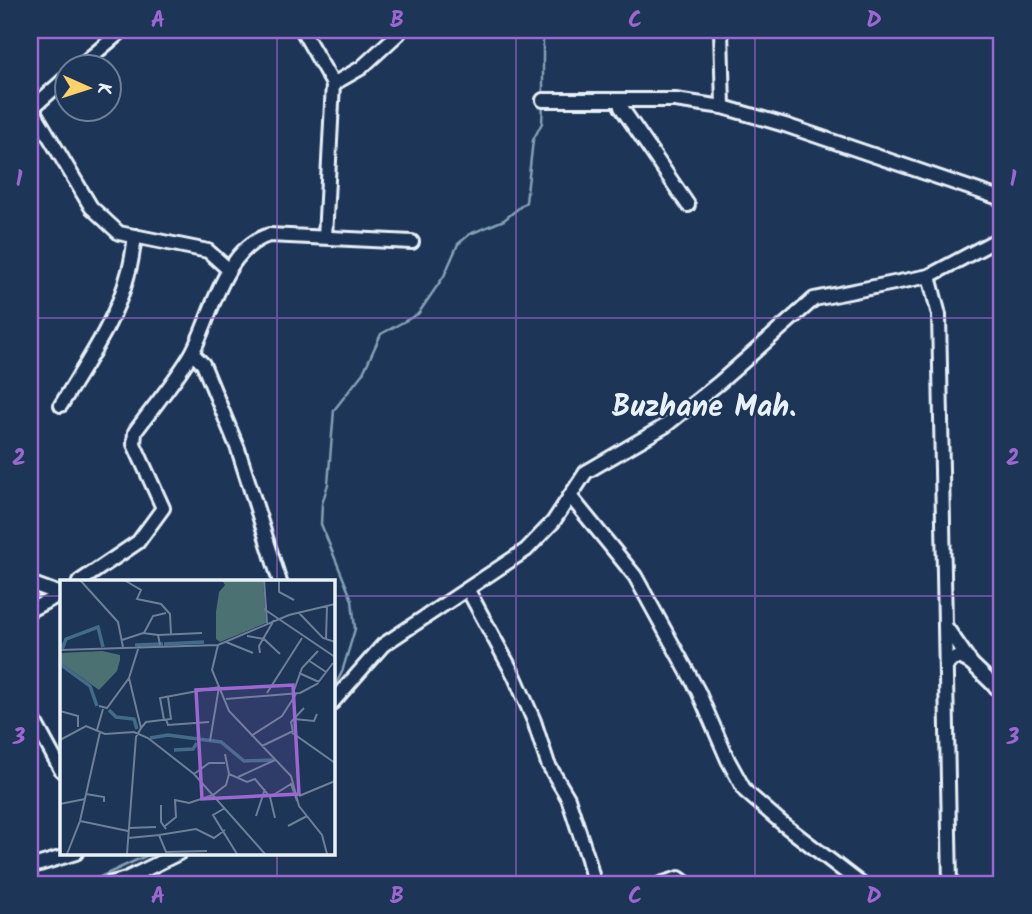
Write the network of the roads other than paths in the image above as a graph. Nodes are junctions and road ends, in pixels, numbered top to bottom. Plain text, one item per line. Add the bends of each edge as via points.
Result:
1 (123, 30) edge
2 (302, 30) edge
3 (721, 30) edge
4 (400, 33) dead end
5 (97, 52) edge
6 (333, 84) junction
7 (52, 89) edge
8 (543, 100) dead end
9 (620, 100) junction
10 (31, 105) edge
11 (723, 107) junction
12 (1002, 199) edge
13 (688, 205) dead end
14 (135, 236) junction
15 (326, 237) junction
16 (1002, 237) edge
17 (412, 242) dead end
18 (228, 269) junction
19 (929, 276) junction
20 (192, 353) junction
21 (61, 405) dead end
22 (570, 496) junction
23 (82, 580) edge
24 (279, 580) edge
25 (30, 583) edge
26 (468, 590) junction
27 (60, 594) edge
28 (60, 595) edge
29 (30, 610) edge
30 (946, 627) junction
31 (971, 663) junction
32 (947, 665) junction
33 (1002, 692) edge
34 (334, 701) edge
35 (30, 713) edge
36 (60, 768) edge
37 (69, 855) edge
38 (175, 855) edge
39 (30, 867) edge
40 (108, 884) edge
41 (589, 884) edge
42 (660, 884) edge
43 (687, 884) edge
44 (861, 884) edge
45 (950, 884) edge

1 - 5 street
2 - 6 street
3 - 11 street
4 - 6 street via 361,68
6 - 15 street
7 - 10 street
8 - 9 street
9 - 11 street via 675,100
9 - 13 street
10 - 14 street via 91,207 119,233
11 - 12 street
14 - 18 street via 208,251
14 - 21 street via 122,294
15 - 17 street
15 - 18 street via 259,238
16 - 19 street
18 - 20 street
19 - 22 street via 814,299 665,426 586,472
19 - 30 street via 939,315
20 - 23 street via 135,432 134,444 163,508 138,542
20 - 24 street via 202,364 238,449
22 - 26 street via 526,550
22 - 44 street via 635,576 745,790
25 - 27 street
26 - 34 street via 383,645
26 - 41 street via 515,677 548,764 568,798 592,874
28 - 29 street
30 - 31 street
30 - 32 street
31 - 32 street via 960,657
31 - 33 street
32 - 45 street
35 - 36 street
37 - 39 street
38 - 40 street
42 - 43 street via 679,878

